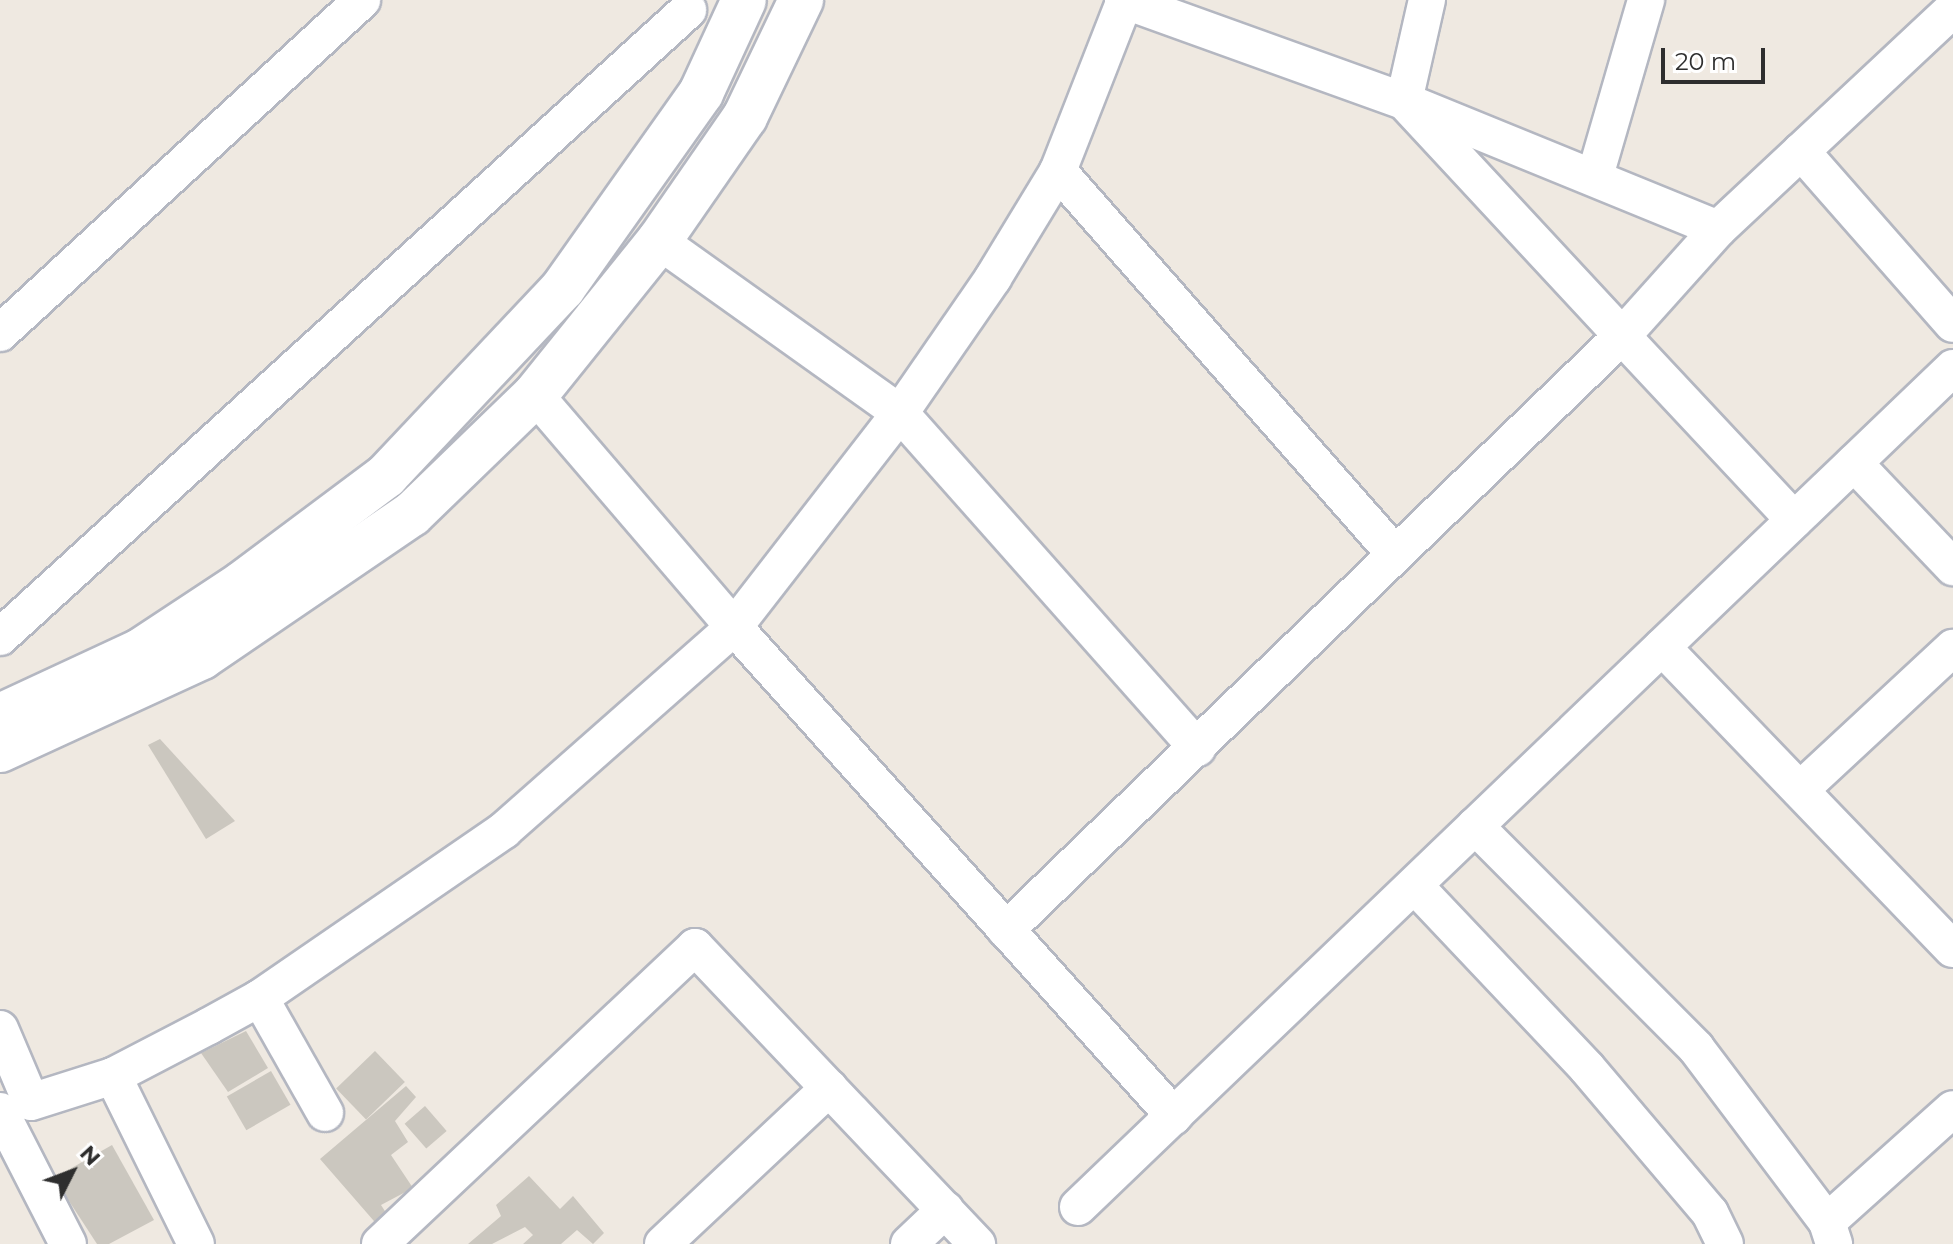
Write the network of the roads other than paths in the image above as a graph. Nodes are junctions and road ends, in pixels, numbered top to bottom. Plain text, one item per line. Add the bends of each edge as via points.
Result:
1 (362, 0) edge
2 (744, 0) edge
3 (801, 0) edge
4 (1124, 0) edge
5 (1427, 0) edge
6 (1646, 0) edge
7 (683, 5) edge
8 (1947, 10) edge
9 (724, 49) junction
10 (701, 93) junction
11 (1404, 101) junction
12 (745, 117) junction
13 (1801, 151) junction
14 (1058, 171) junction
15 (1595, 176) junction
16 (1718, 229) junction
17 (659, 241) junction
18 (1953, 324) edge
19 (1, 330) edge
20 (1622, 336) junction
21 (1953, 368) edge
22 (535, 395) junction
23 (900, 413) junction
24 (1854, 463) junction
25 (1794, 520) junction
26 (1394, 553) junction
27 (1953, 567) edge
28 (734, 627) junction
29 (0, 637) edge
30 (1662, 647) junction
31 (1953, 648) edge
32 (0, 716) edge
33 (1197, 748) junction
34 (0, 750) edge
35 (1800, 790) junction
36 (1475, 826) junction
37 (1415, 886) junction
38 (1006, 930) junction
39 (1953, 949) edge
40 (260, 998) junction
41 (0, 1029) edge
42 (113, 1076) junction
43 (829, 1088) junction
44 (1953, 1109) edge
45 (0, 1111) edge
46 (325, 1113) dead end
47 (1174, 1116) junction
48 (1078, 1207) dead end
49 (945, 1210) junction
50 (1830, 1233) edge
51 (68, 1244) edge
52 (196, 1244) edge
53 (380, 1244) edge
54 (663, 1244) edge
55 (909, 1244) edge
56 (977, 1244) edge
57 (1725, 1244) edge

1 - 19 street
2 - 9 street
3 - 12 street
4 - 11 street
4 - 14 street
5 - 11 street
6 - 15 street
7 - 9 street
7 - 29 street
8 - 13 street
9 - 10 street
10 - 12 street
10 - 32 street via 563,288 386,476 243,583 140,651
11 - 15 street
11 - 20 street
12 - 17 street
13 - 16 street
13 - 18 street
14 - 23 street
14 - 26 street
15 - 16 street
16 - 20 street
17 - 22 street
17 - 23 street
20 - 25 street
20 - 26 street
21 - 24 street
22 - 28 street
22 - 34 street via 412,514 202,657
23 - 28 street
23 - 33 street
24 - 25 street
24 - 27 street
25 - 30 street
26 - 33 street
28 - 38 street
28 - 40 street via 504,830
30 - 35 street
30 - 36 street
31 - 35 street
33 - 38 street
35 - 39 street
36 - 37 street
36 - 50 street via 1696,1048
37 - 47 street
37 - 57 street via 1587,1068 1710,1213
38 - 47 street
40 - 42 street
40 - 46 street
41 - 42 street via 31,1102
42 - 52 street
43 - 49 street
43 - 53 street via 695,947
43 - 54 street
44 - 50 street
45 - 51 street
47 - 48 street
49 - 55 street
49 - 56 street

